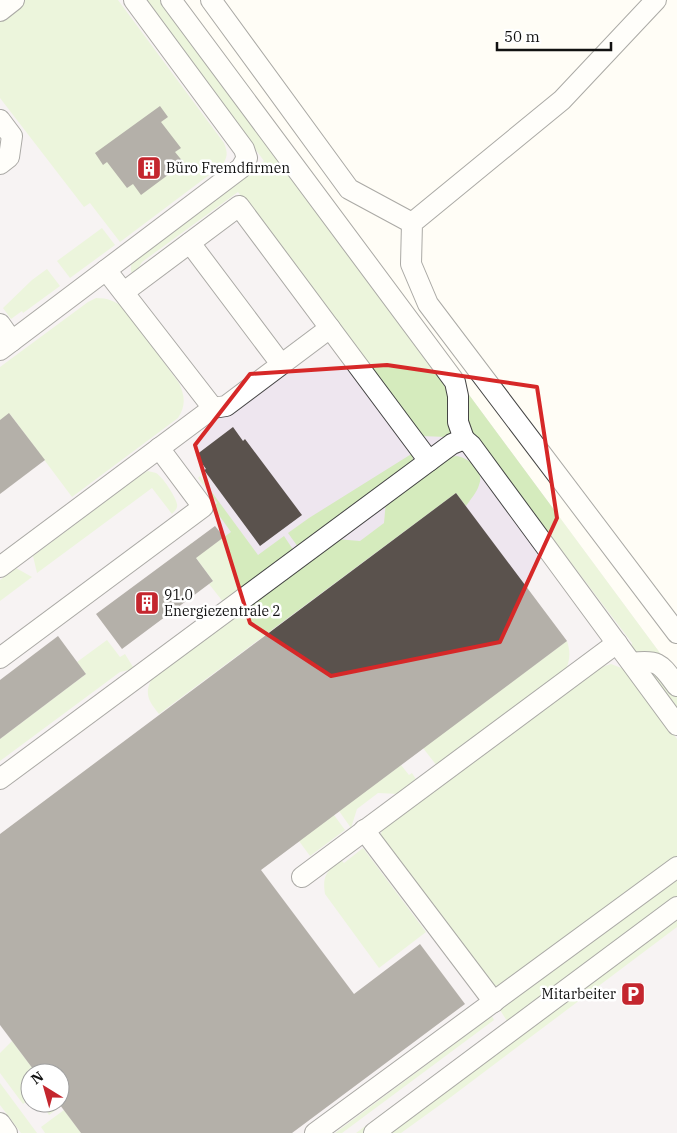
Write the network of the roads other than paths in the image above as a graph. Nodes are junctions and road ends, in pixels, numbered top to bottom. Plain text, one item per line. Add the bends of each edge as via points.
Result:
1 (14, 0) edge
2 (134, 0) edge
3 (171, 0) edge
4 (211, 0) edge
5 (656, 0) edge
6 (0, 11) edge
7 (0, 120) edge
8 (0, 164) edge
9 (412, 223) junction
10 (190, 242) junction
11 (106, 270) junction
12 (124, 292) junction
13 (0, 324) edge
14 (330, 328) junction
15 (6, 345) edge
16 (281, 364) junction
17 (213, 408) junction
18 (464, 439) junction
19 (159, 448) junction
20 (429, 461) junction
21 (0, 567) edge
22 (677, 632) edge
23 (617, 643) junction
24 (0, 658) edge
25 (632, 663) junction
26 (677, 686) edge
27 (677, 724) edge
28 (0, 780) edge
29 (364, 830) junction
30 (677, 867) edge
31 (302, 877) dead end
32 (677, 907) edge
33 (494, 1002) junction
34 (0, 1123) edge
35 (7, 1133) edge
36 (315, 1133) edge
37 (374, 1133) edge

1 - 6 lane
2 - 11 lane via 244,149 247,158 241,168
3 - 18 lane via 455,382 458,422
4 - 9 lane via 349,189
5 - 9 lane via 562,100
7 - 8 lane via 12,136 8,157
9 - 22 lane via 411,264 428,304
10 - 12 lane
10 - 14 lane via 239,206
10 - 16 lane
11 - 12 lane
11 - 15 lane
12 - 17 lane
13 - 15 lane
14 - 16 lane
14 - 20 lane
16 - 17 lane via 226,406
17 - 19 lane
18 - 20 lane
18 - 23 lane
19 - 21 lane
19 - 24 lane via 203,507
20 - 28 lane
23 - 25 lane
23 - 29 lane
25 - 26 lane via 661,664
25 - 27 lane
29 - 31 lane
29 - 33 lane
30 - 33 lane
32 - 37 lane
33 - 36 lane
34 - 35 lane

